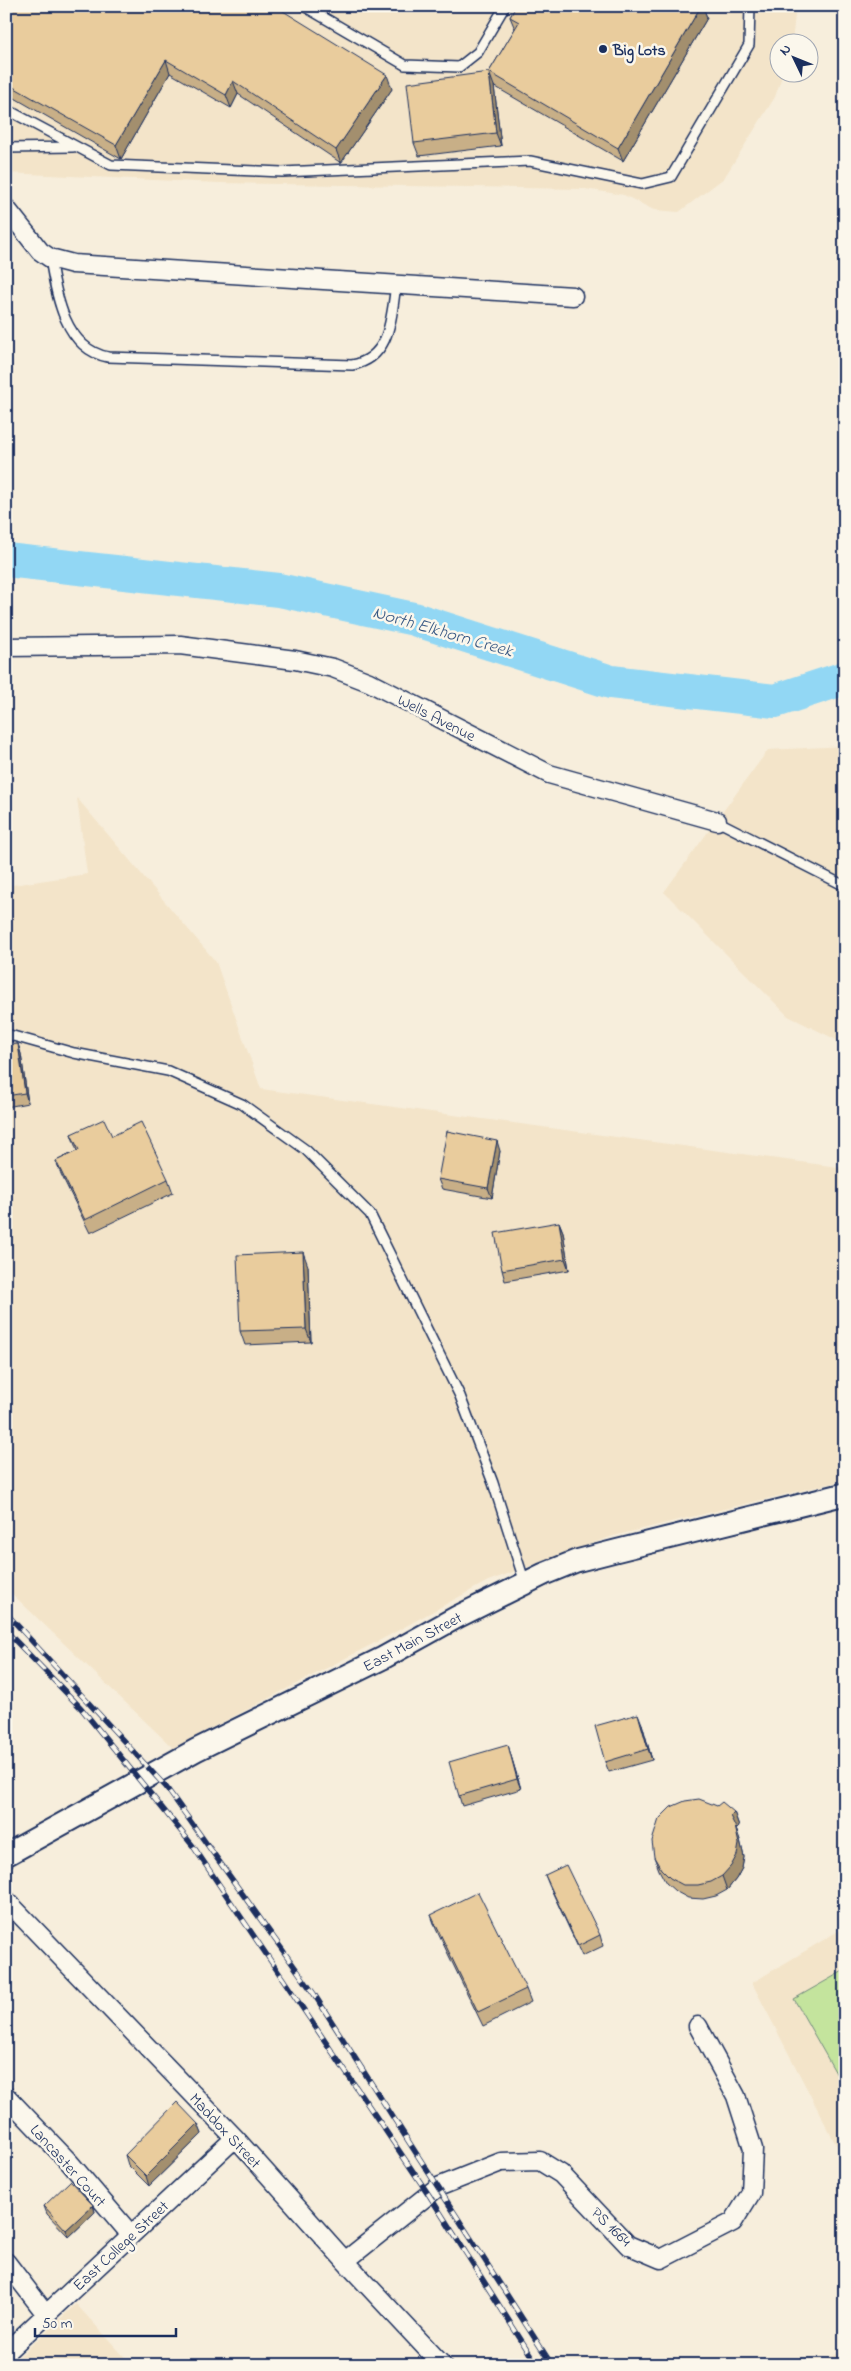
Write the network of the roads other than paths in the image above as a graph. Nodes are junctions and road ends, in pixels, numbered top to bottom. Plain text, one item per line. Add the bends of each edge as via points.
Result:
1 (304, 6) edge
2 (505, 6) edge
3 (750, 6) edge
4 (6, 109) edge
5 (76, 147) junction
6 (6, 148) edge
7 (6, 208) edge
8 (50, 258) junction
9 (396, 285) junction
10 (572, 296) dead end
11 (6, 647) edge
12 (716, 821) joint
13 (845, 886) edge
14 (6, 1034) edge
15 (845, 1494) edge
16 (525, 1583) junction
17 (6, 1855) edge
18 (6, 1900) edge
19 (698, 2026) dead end
20 (6, 2096) edge
21 (235, 2138) junction
22 (131, 2234) junction
23 (345, 2261) junction
24 (6, 2262) edge
25 (46, 2314) junction
26 (6, 2352) edge
27 (442, 2365) edge

1 - 2 lane via 405,66 460,66 478,52
3 - 5 lane via 749,45 671,177 642,184 530,160 282,172 111,165
4 - 5 lane
5 - 6 lane
7 - 8 street via 40,251
8 - 9 street via 73,264
8 - 9 lane via 55,291 72,333 87,350 108,357 363,363 384,345
9 - 10 street
11 - 12 street, Wells Avenue via 180,645 333,668 369,682 549,774
12 - 13 lane, Wells Avenue
14 - 16 lane via 74,1053 168,1071 242,1104 306,1150 370,1214 460,1396 493,1483
15 - 16 street, East Main Street via 576,1561
16 - 17 street, East Main Street via 383,1658 196,1750
18 - 21 street, Maddox Street
19 - 23 street, PS 1664 via 736,2096 753,2148 751,2193 733,2222 662,2258 628,2244 561,2174 540,2161 501,2162 438,2187
20 - 22 street, Lancaster Court
21 - 22 street, East College Street
21 - 23 street, Maddox Street
22 - 25 street, East College Street
23 - 27 street, Maddox Street
24 - 25 street
25 - 26 street, East College Street

